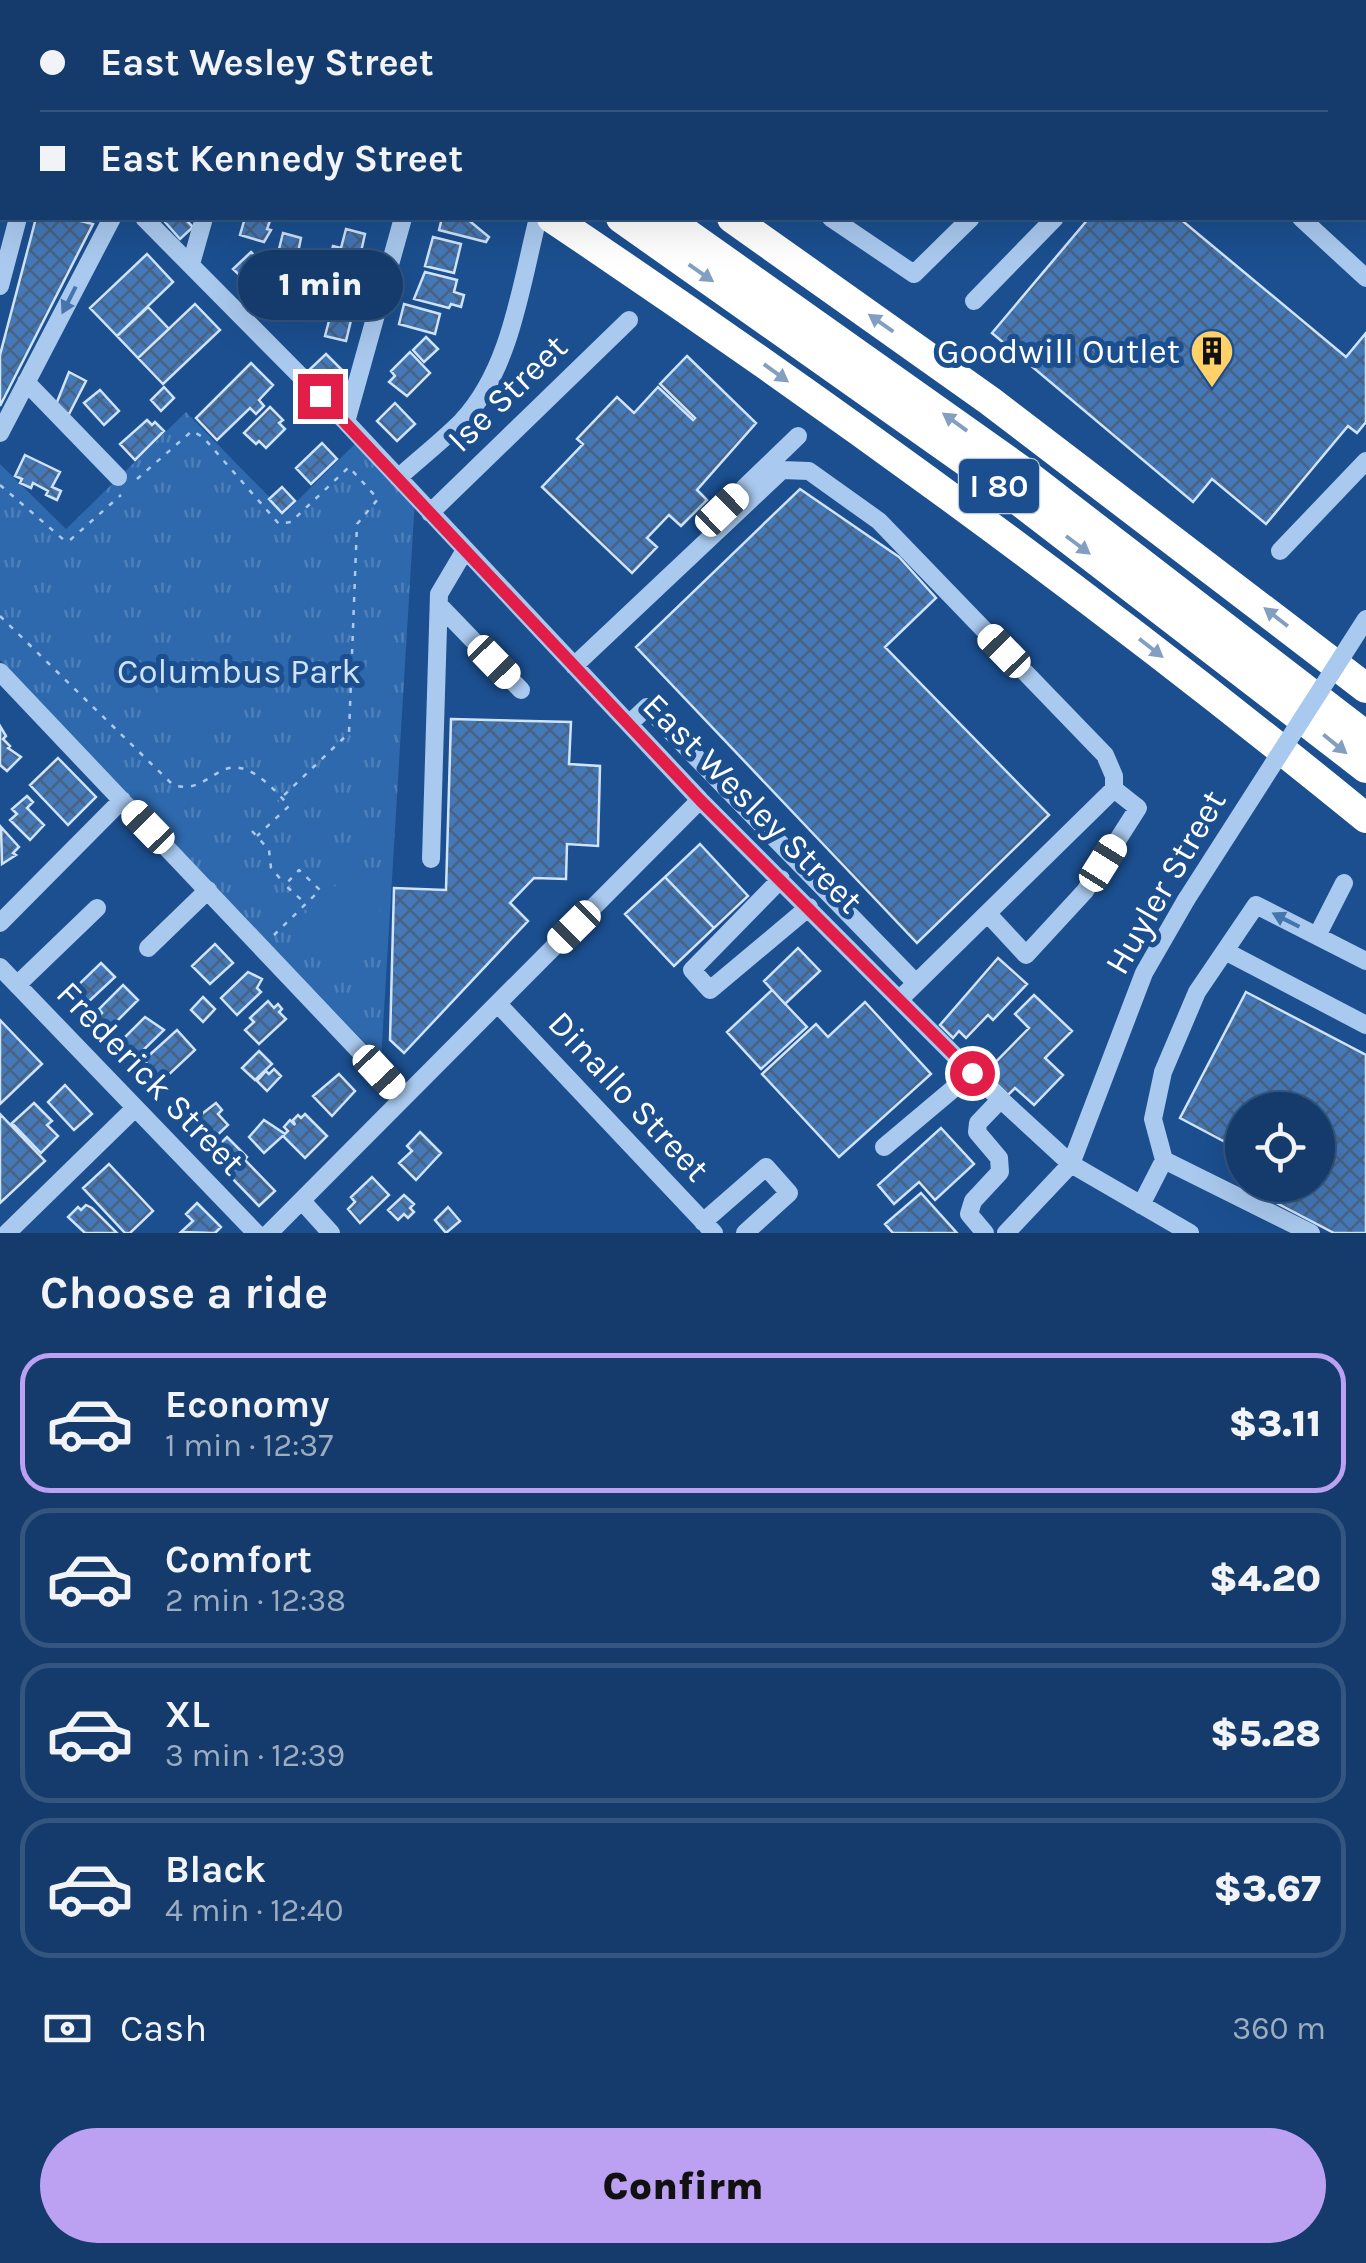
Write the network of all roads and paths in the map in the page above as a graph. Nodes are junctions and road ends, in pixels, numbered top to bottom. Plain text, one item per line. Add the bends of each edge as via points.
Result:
1 (17, 220) edge
2 (111, 220) edge
3 (146, 220) edge
4 (203, 220) edge
5 (402, 220) edge
6 (538, 220) edge
7 (555, 220) edge
8 (624, 220) edge
9 (669, 220) edge
10 (735, 220) edge
11 (834, 220) edge
12 (968, 220) edge
13 (1052, 220) edge
14 (1302, 220) edge
15 (190, 264) junction
16 (1366, 278) edge
17 (0, 286) edge
18 (974, 301) dead end
19 (629, 320) dead end
20 (26, 382) junction
21 (346, 422) junction
22 (0, 434) edge
23 (798, 436) dead end
24 (1366, 461) edge
25 (118, 477) dead end
26 (398, 478) junction
27 (0, 488) edge
28 (430, 512) junction
29 (465, 550) junction
30 (1280, 550) dead end
31 (439, 605) junction
32 (0, 616) edge
33 (1366, 619) edge
34 (571, 663) junction
35 (0, 672) edge
36 (1366, 688) edge
37 (521, 690) dead end
38 (629, 724) junction
39 (1366, 736) edge
40 (1366, 768) edge
41 (1114, 789) junction
42 (280, 799) junction
43 (122, 800) junction
44 (700, 800) junction
45 (1366, 818) edge
46 (252, 831) dead end
47 (257, 836) junction
48 (430, 859) dead end
49 (780, 878) junction
50 (1344, 882) dead end
51 (285, 884) junction
52 (208, 890) junction
53 (306, 904) junction
54 (809, 907) junction
55 (97, 908) dead end
56 (988, 914) junction
57 (0, 923) edge
58 (1317, 936) junction
59 (262, 946) junction
60 (148, 948) dead end
61 (1225, 951) junction
62 (1366, 960) edge
63 (0, 967) edge
64 (916, 984) junction
65 (17, 985) junction
66 (899, 1000) junction
67 (498, 1004) junction
68 (1366, 1025) edge
69 (972, 1073) junction
70 (402, 1098) junction
71 (1000, 1100) junction
72 (134, 1109) junction
73 (884, 1147) dead end
74 (1164, 1160) junction
75 (1071, 1164) junction
76 (302, 1201) junction
77 (1141, 1205) junction
78 (708, 1228) edge
79 (1188, 1232) edge
80 (7, 1233) edge
81 (256, 1233) edge
82 (269, 1233) edge
83 (332, 1233) edge
84 (745, 1233) edge
85 (986, 1233) edge
86 (1006, 1233) edge
87 (1311, 1233) edge

1 - 17 street
2 -> 20 street
3 - 15 street, East Wesley Street
4 - 15 street
5 - 21 street
6 - 26 street via 511,324 482,393 463,420
7 -> 45 highway, I 80 via 974,515
8 -> 40 highway, I 80 via 1018,500
39 -> 9 highway, I 80 via 1018,468
36 -> 10 highway, I 80 via 990,401
11 - 12 street via 914,274
13 - 18 street
14 - 16 street
15 - 21 street, East Wesley Street
19 - 28 street, Ise Street
20 - 22 street
20 - 25 street
21 - 26 street, East Wesley Street
23 - 34 street
24 - 30 street
26 - 28 street, East Wesley Street
27 - 42 path via 69,541 186,432 203,438 279,524 292,522 350,467 378,499 357,524 351,726 340,745
28 - 29 street, East Wesley Street
29 - 31 street
29 - 34 street, East Wesley Street
31 - 37 street
31 - 48 street
32 - 42 path via 173,785 186,788 221,769 240,768 256,773
33 - 75 street, Huyler Street, bridge via 1144,973
34 - 38 street, East Wesley Street
34 - 41 street via 782,470 809,471 879,521 1106,755
35 - 43 street
38 - 44 street, East Wesley Street
38 - 64 street via 647,708
41 - 56 street
41 - 56 street via 1138,808 1085,890 1026,955
42 - 47 path via 289,806
43 - 52 street
43 - 57 street
44 - 49 street, East Wesley Street
44 - 67 street
46 - 47 path
47 - 51 path
49 - 54 street, East Wesley Street
49 - 54 street via 692,970 710,990
50 - 58 street
51 - 53 path
51 - 53 path via 299,870 320,890
52 - 59 street
52 - 60 street
53 - 59 path
54 - 66 street, East Wesley Street
55 - 65 street
56 - 64 street
58 -> 61 street via 1256,905
58 - 62 street
59 - 70 street
61 - 68 street
61 - 74 street via 1197,992 1163,1072 1153,1119
63 - 65 street, Frederick Street
64 - 66 street
65 - 72 street, Frederick Street
66 - 69 street, East Wesley Street
67 - 70 street
67 - 78 street, Dinallo Street
69 - 71 street, East Wesley Street
69 - 73 street
70 - 76 street
71 - 75 street, East Wesley Street
71 - 85 street via 977,1132 1000,1158 1000,1172 969,1214
72 - 80 street
72 - 81 street, Frederick Street
74 - 77 street
74 - 87 street
75 - 77 street, East Wesley Street
75 - 86 street, Huyler Street
76 - 82 street
76 - 83 street
77 - 79 street, East Wesley Street
78 - 84 street via 766,1168 789,1193

